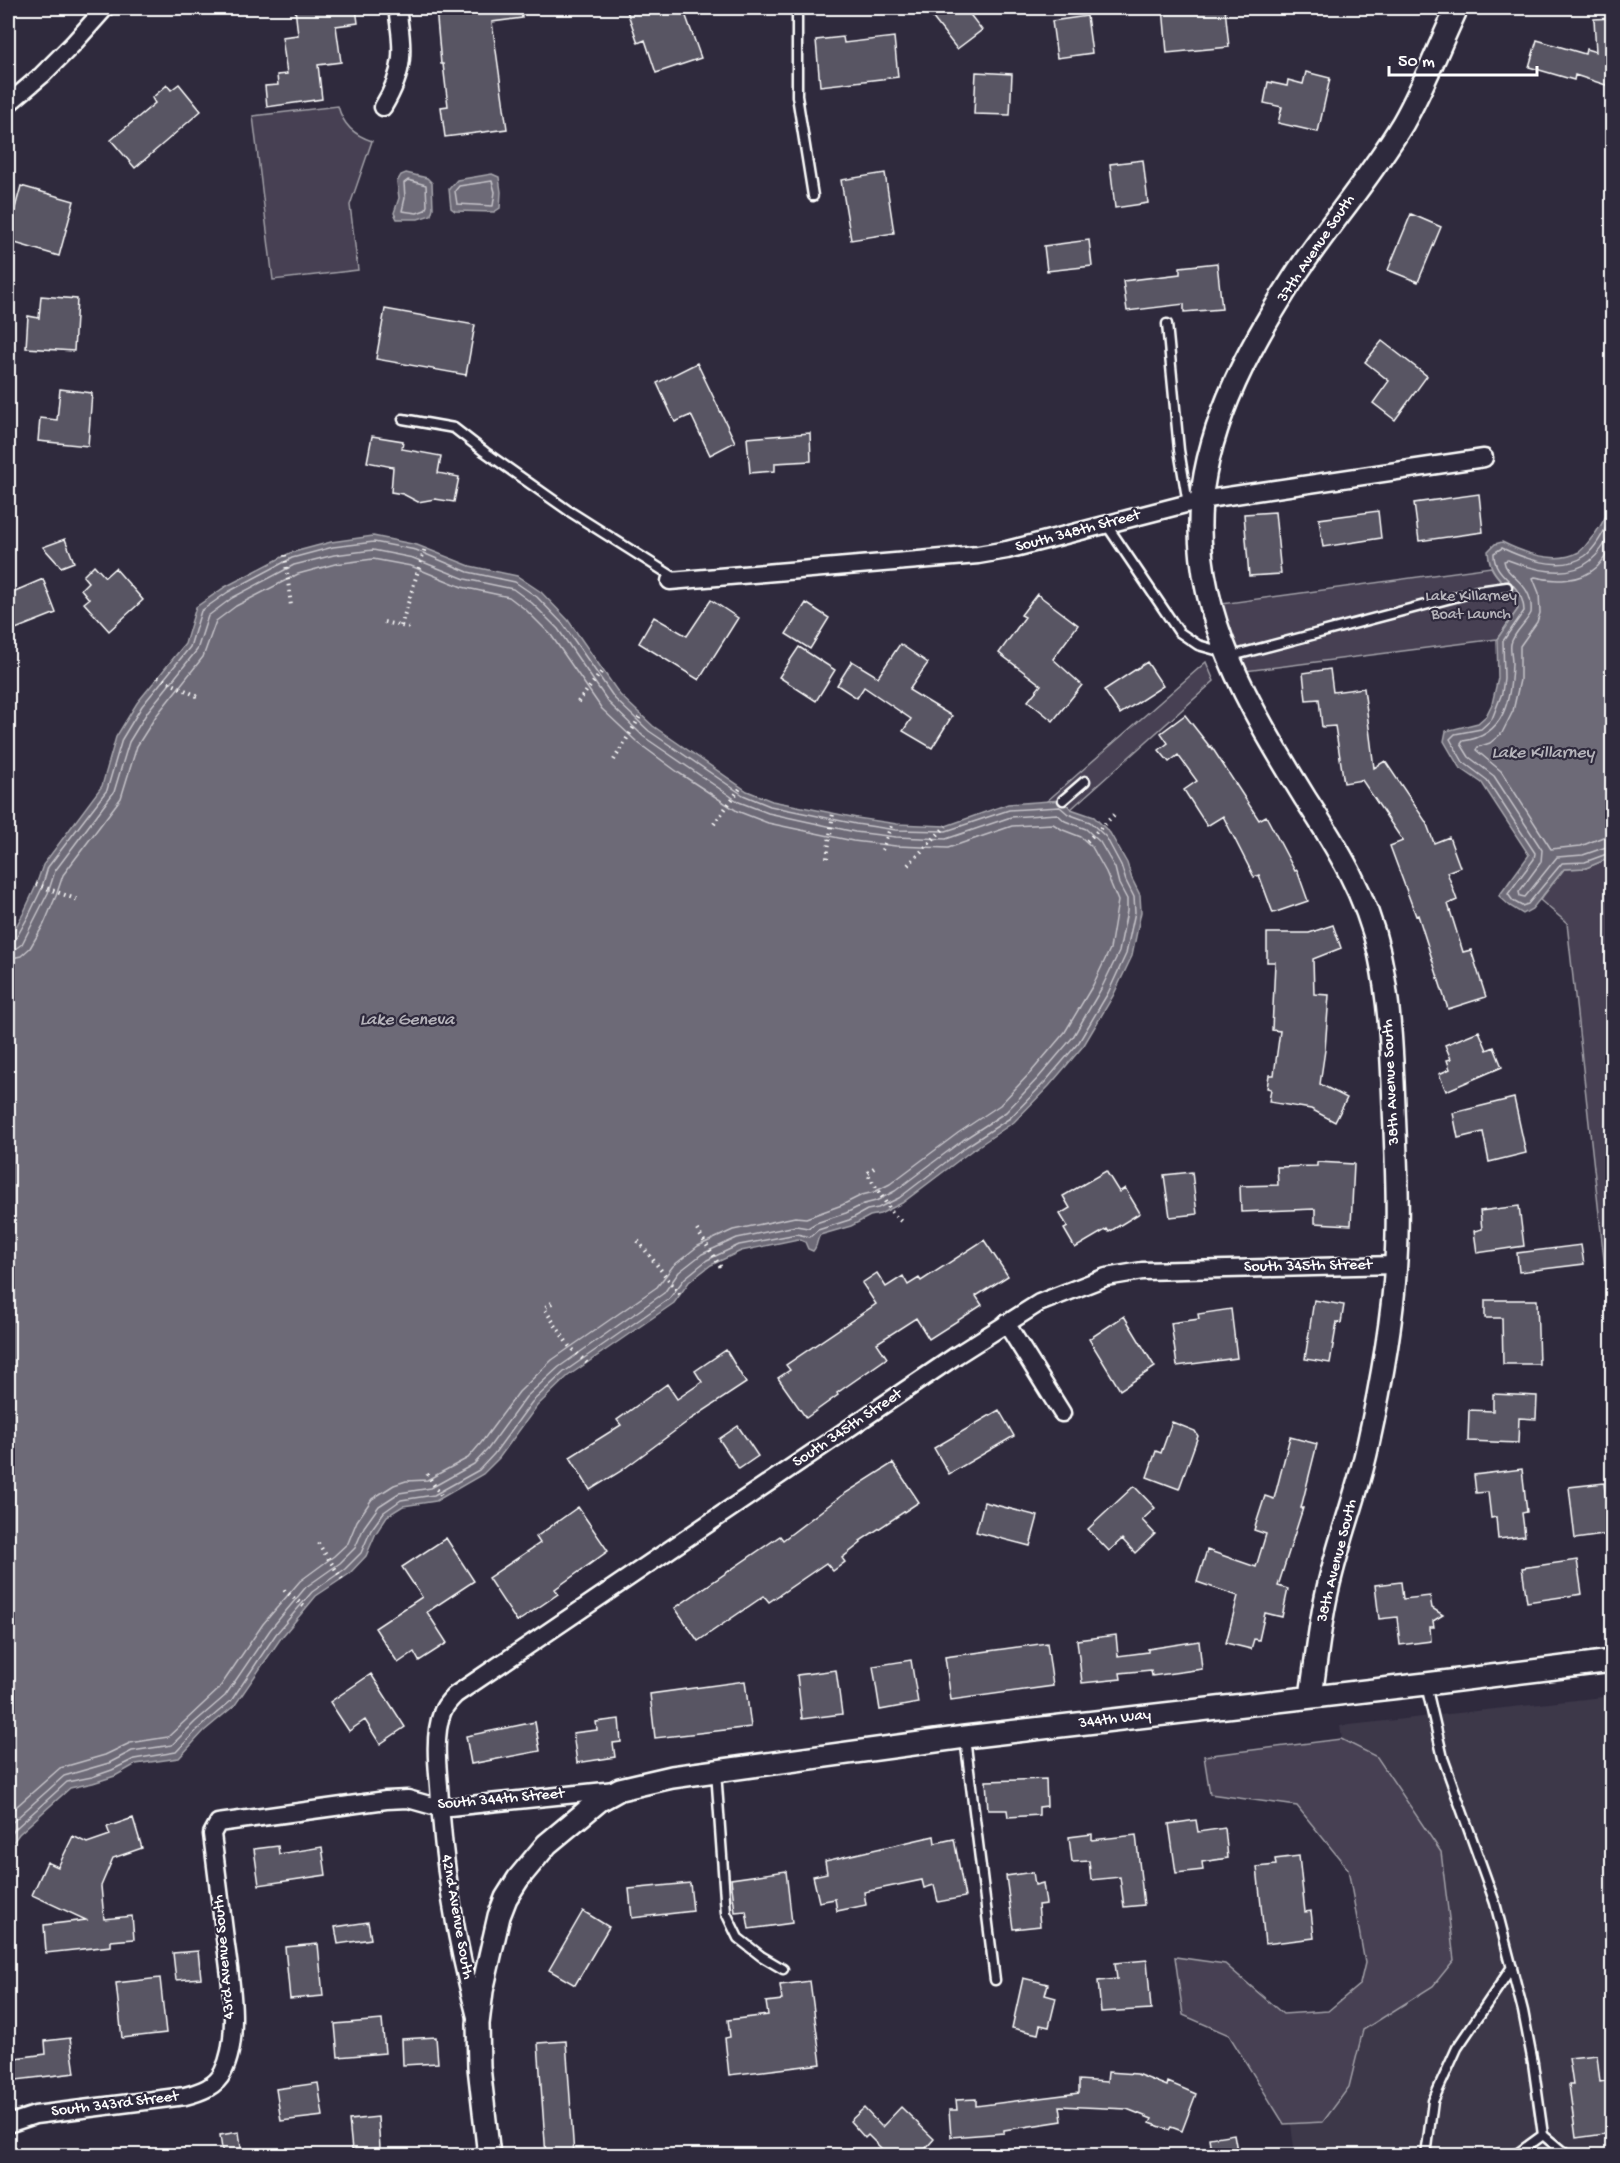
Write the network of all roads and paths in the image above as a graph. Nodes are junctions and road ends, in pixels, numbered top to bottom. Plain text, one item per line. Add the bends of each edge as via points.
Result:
1 (105, 8) edge
2 (397, 8) edge
3 (797, 8) edge
4 (1457, 8) edge
5 (8, 101) edge
6 (383, 107) dead end
7 (813, 196) dead end
8 (1167, 324) dead end
9 (403, 418) dead end
10 (1484, 458) dead end
11 (1194, 502) junction
12 (1106, 524) junction
13 (424, 548) dead end
14 (285, 555) dead end
15 (674, 581) joint
16 (1507, 587) dead end
17 (291, 606) dead end
18 (384, 622) dead end
19 (401, 626) junction
20 (410, 628) dead end
21 (1227, 655) junction
22 (603, 670) dead end
23 (158, 676) dead end
24 (201, 698) dead end
25 (578, 702) dead end
26 (641, 715) dead end
27 (614, 760) dead end
28 (1085, 781) dead end
29 (741, 787) dead end
30 (1063, 800) dead end
31 (833, 813) dead end
32 (1115, 814) dead end
33 (892, 823) dead end
34 (714, 824) dead end
35 (946, 825) dead end
36 (1087, 841) dead end
37 (882, 850) dead end
38 (827, 858) dead end
39 (908, 865) dead end
40 (36, 884) dead end
41 (78, 900) dead end
42 (874, 1168) dead end
43 (904, 1224) dead end
44 (697, 1230) dead end
45 (638, 1241) dead end
46 (1396, 1264) junction
47 (722, 1269) dead end
48 (680, 1294) dead end
49 (552, 1303) dead end
50 (1006, 1323) junction
51 (587, 1362) dead end
52 (1062, 1413) dead end
53 (427, 1474) dead end
54 (442, 1497) dead end
55 (318, 1543) dead end
56 (342, 1579) dead end
57 (284, 1590) dead end
58 (306, 1608) dead end
59 (1612, 1661) edge
60 (1426, 1684) junction
61 (1311, 1696) junction
62 (965, 1737) junction
63 (716, 1771) junction
64 (620, 1789) junction
65 (440, 1808) junction
66 (212, 1834) joint
67 (1512, 1967) junction
68 (783, 1969) dead end
69 (995, 1980) dead end
70 (478, 2024) junction
71 (220, 2078) joint
72 (8, 2124) edge
73 (1543, 2135) junction
74 (489, 2156) edge
75 (1426, 2156) edge
76 (1514, 2156) edge
77 (1568, 2156) edge

1 - 5 street via 42,75
2 - 6 street via 402,49 400,71
3 - 7 lane via 797,96
4 - 11 street, 37th Avenue South via 1427,78 1401,125 1299,269 1238,374
8 - 11 lane via 1179,450
9 - 15 lane via 454,428
10 - 11 street, South 348th Street
11 - 12 street, South 348th Street
11 - 21 street, 38th Avenue South via 1206,588
12 - 15 street, South 348th Street via 978,555
12 - 21 lane via 1179,632 1197,645
13 - 19 path
14 - 17 path
16 - 21 lane
18 - 19 path
19 - 20 path
21 - 46 street, 38th Avenue South via 1257,714 1351,872 1372,925 1391,1038
22 - 25 path
23 - 24 path
26 - 27 path
28 - 30 lane
29 - 34 path
31 - 38 path
32 - 36 path
33 - 37 path
35 - 39 path
40 - 41 path
42 - 43 path via 867,1173 893,1214
44 - 47 path
45 - 48 path
46 - 50 street, South 345th Street via 1142,1271 1106,1277 1072,1289
46 - 61 street, 38th Avenue South via 1380,1384 1366,1453 1326,1599
49 - 51 path via 544,1308 569,1346
50 - 52 street
50 - 65 street, South 345th Street via 455,1695 441,1714 437,1754
53 - 54 path
55 - 56 path
57 - 58 path
59 - 60 street, 344th Way
60 - 61 street, 344th Way
60 - 67 lane via 1443,1758 1496,1903
61 - 62 street, 344th Way
62 - 63 street, 344th Way
62 - 69 lane
63 - 64 street, 344th Way
63 - 68 lane via 726,1912 738,1938
64 - 65 street, South 344th Street
64 - 70 street, 42nd Avenue South via 600,1800 547,1844 506,1898 492,1943
65 - 66 street, South 344th Street via 408,1799 386,1800 218,1823
65 - 70 street, 42nd Avenue South via 456,1924
66 - 71 street, 43rd Avenue South via 232,2017 230,2050
67 - 73 lane via 1531,2052
67 - 75 lane via 1452,2058 1433,2101
70 - 74 street, 42nd Avenue South
71 - 72 street, South 343rd Street via 206,2089 185,2096 35,2115
73 - 76 lane
73 - 77 lane

